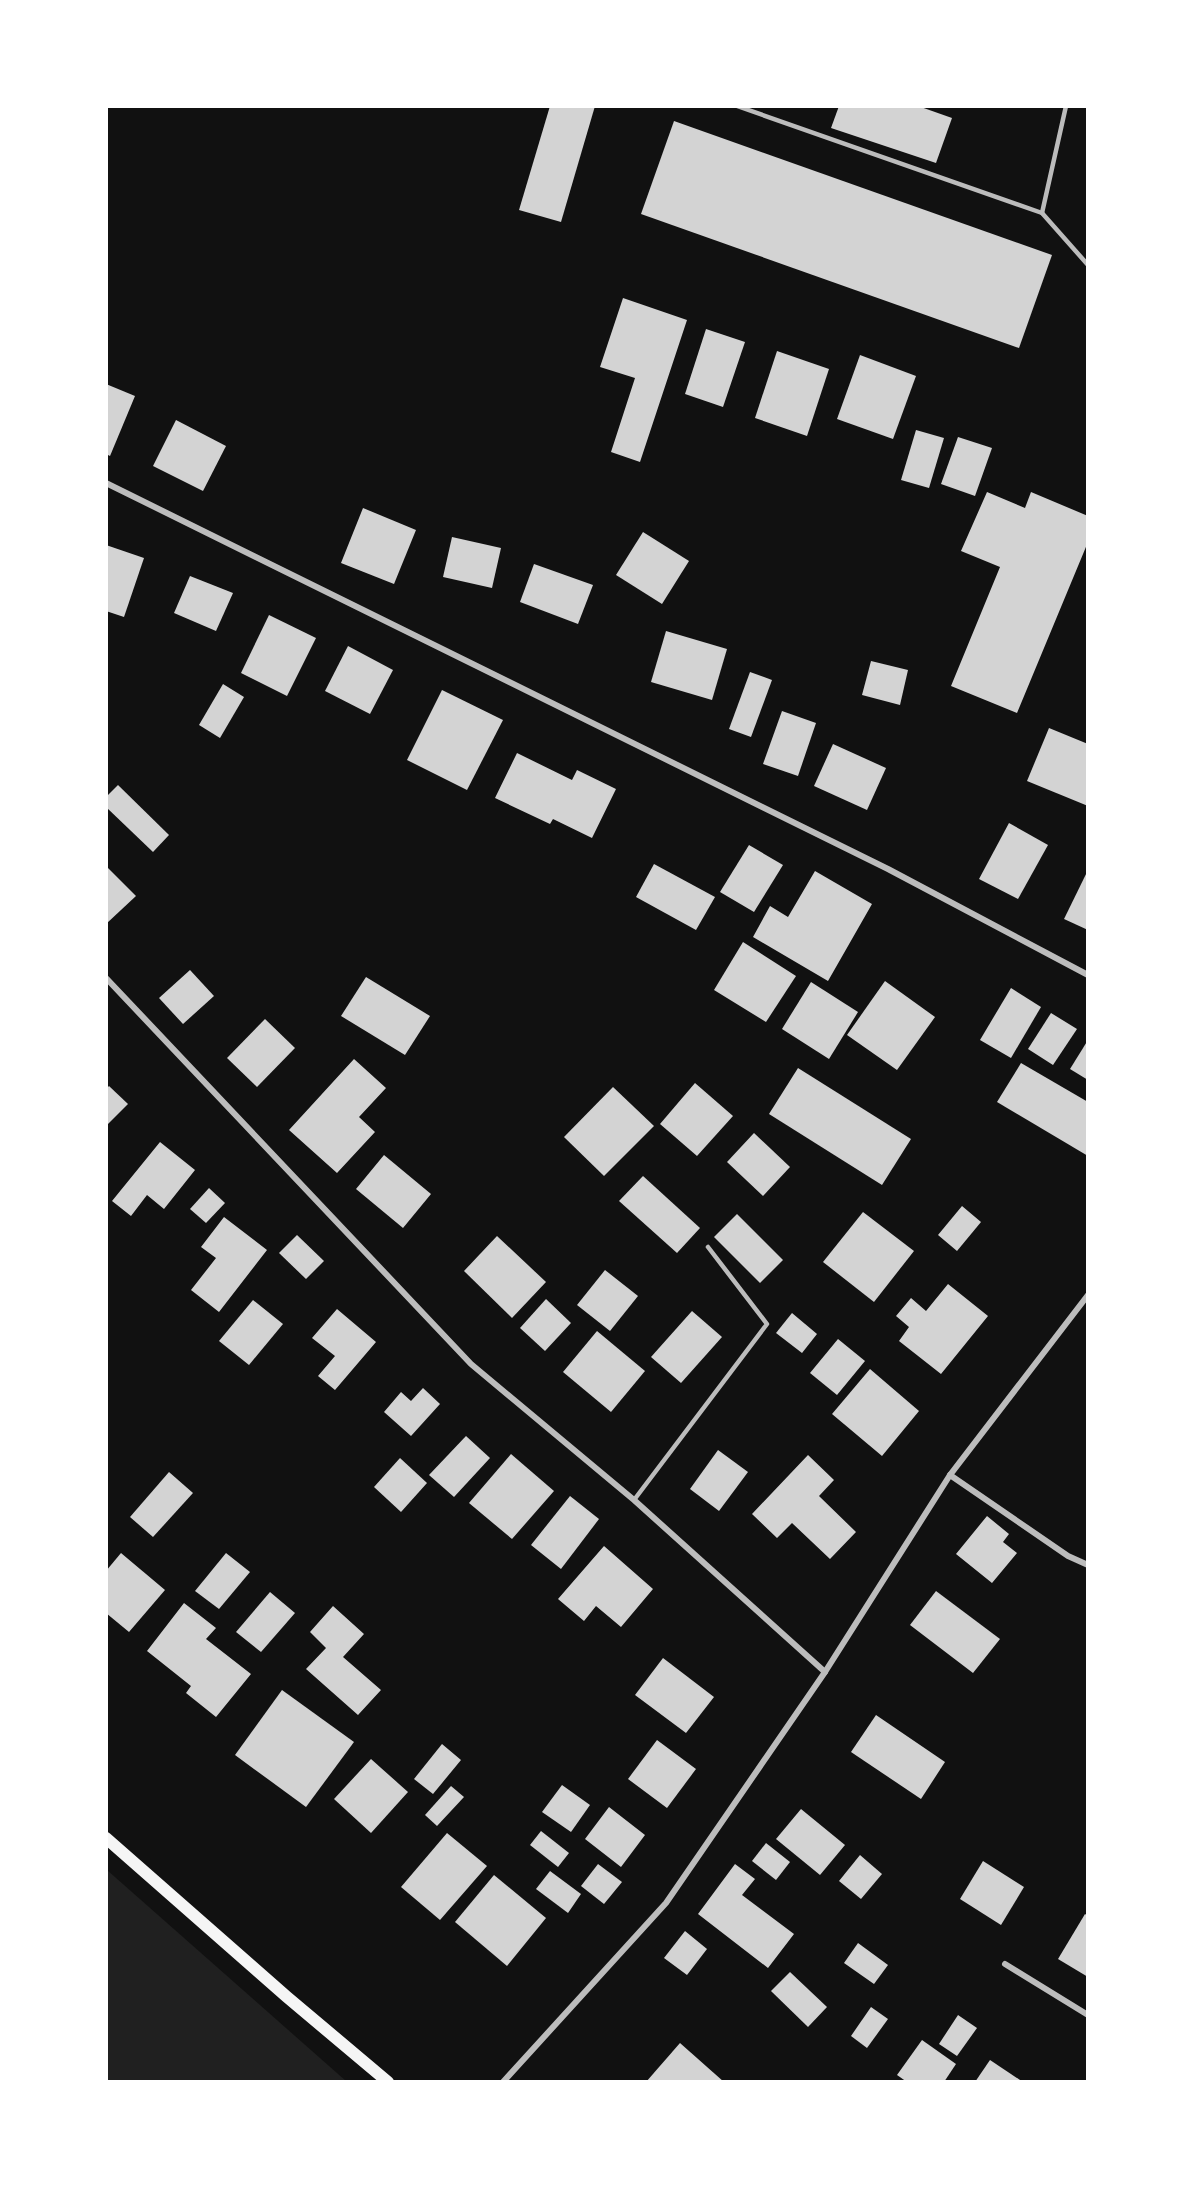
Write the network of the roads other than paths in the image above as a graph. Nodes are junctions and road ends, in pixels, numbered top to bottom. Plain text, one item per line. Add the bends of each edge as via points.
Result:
1 (738, 106) edge
2 (1066, 106) edge
3 (1042, 213) junction
4 (1088, 265) edge
5 (106, 483) edge
6 (1088, 975) edge
7 (106, 978) edge
8 (708, 1247) dead end
9 (1088, 1295) edge
10 (950, 1475) junction
11 (634, 1500) junction
12 (1088, 1565) edge
13 (825, 1672) junction
14 (106, 1838) edge
15 (1005, 1964) dead end
16 (1088, 2015) edge
17 (388, 2082) edge
18 (503, 2082) edge

1 - 3 lane
2 - 3 lane
3 - 4 lane
5 - 6 street via 888,869
7 - 11 street via 471,1364
8 - 11 lane via 767,1324
9 - 10 street
10 - 12 street via 1068,1556
10 - 13 street
11 - 13 street
13 - 18 street via 666,1903
14 - 17 main road
15 - 16 street

